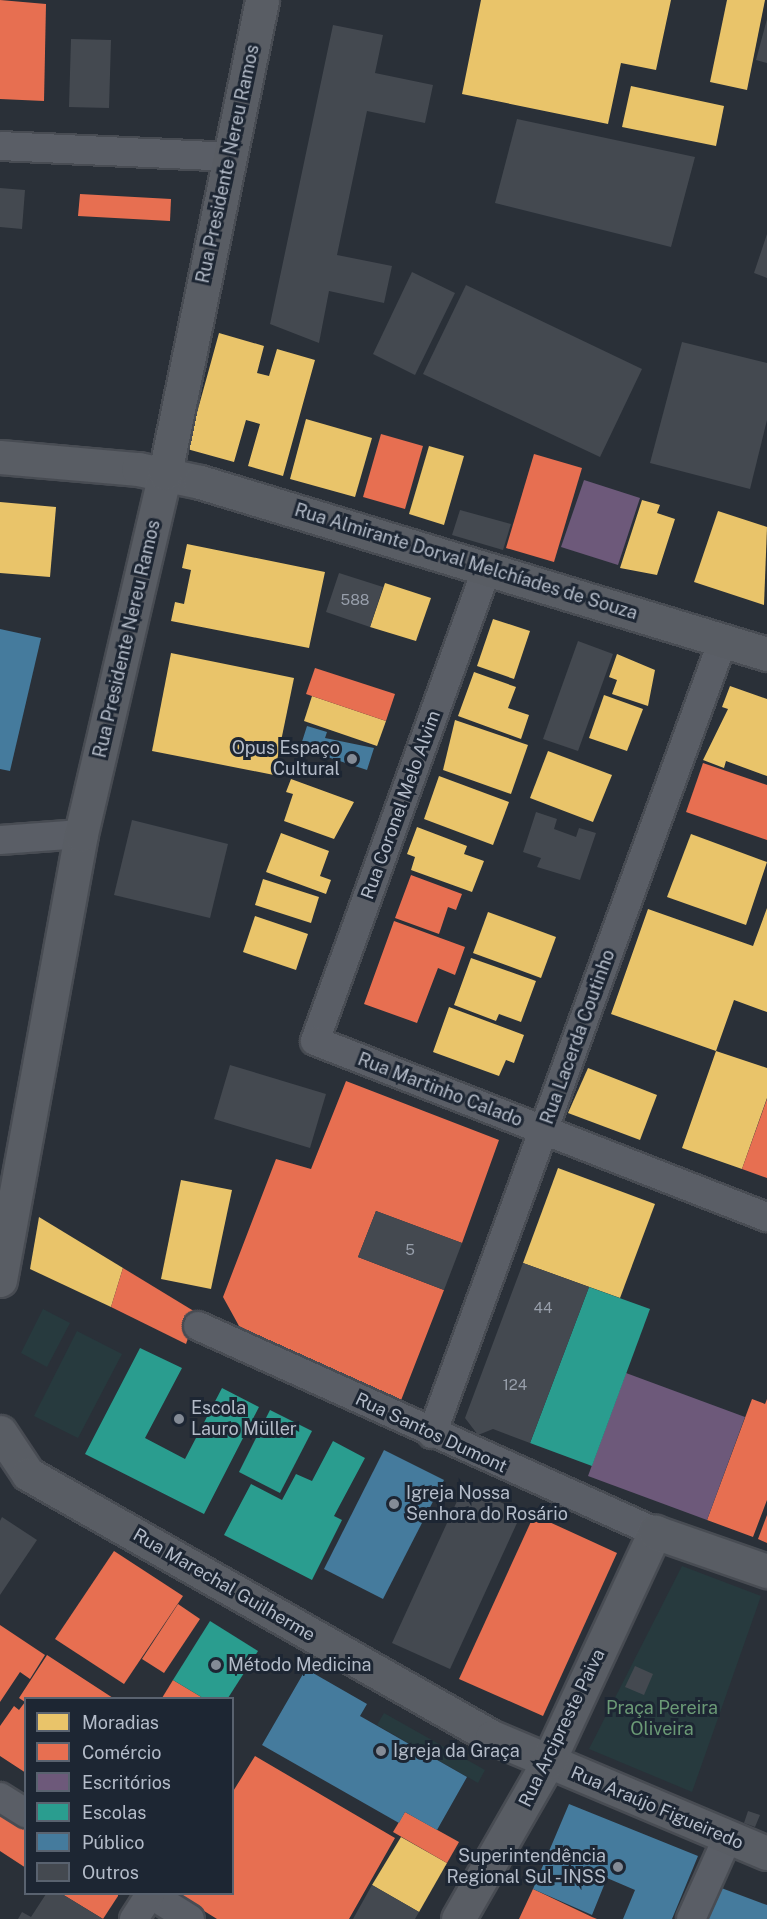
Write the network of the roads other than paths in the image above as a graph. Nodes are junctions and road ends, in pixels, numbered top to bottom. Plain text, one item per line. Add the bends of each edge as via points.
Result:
1 (262, 0) edge
2 (0, 146) edge
3 (230, 157) junction
4 (0, 457) edge
5 (165, 473) junction
6 (487, 568) junction
7 (723, 640) junction
8 (767, 654) edge
9 (81, 834) junction
10 (0, 840) edge
11 (315, 1041) joint
12 (544, 1130) junction
13 (767, 1217) edge
14 (0, 1280) edge
15 (198, 1326) dead end
16 (0, 1432) edge
17 (432, 1434) junction
18 (655, 1532) junction
19 (767, 1570) edge
20 (548, 1762) junction
21 (0, 1797) edge
22 (24, 1812) edge
23 (727, 1839) junction
24 (767, 1852) edge
25 (149, 1895) edge
26 (152, 1895) edge
27 (134, 1919) edge
28 (190, 1919) edge
29 (458, 1919) edge
30 (690, 1919) edge

1 - 3 street, Rua Presidente Nereu Ramos
2 - 3 street
3 - 5 street, Rua Presidente Nereu Ramos
4 - 5 street, Rua Almirante Dorval Melchíades de Souza
5 - 6 street, Rua Almirante Dorval Melchíades de Souza
5 - 9 street, Rua Presidente Nereu Ramos
6 - 7 street, Rua Almirante Dorval Melchíades de Souza
6 - 11 street, Rua Coronel Melo Alvim
7 - 8 street, Rua Almirante Dorval Melchíades de Souza
7 - 12 street, Rua Lacerda Coutinho
9 - 10 street
9 - 14 street, Rua Presidente Nereu Ramos
11 - 12 street, Rua Martinho Calado
12 - 13 street, Rua Martinho Calado
12 - 17 street, Rua Lacerda Coutinho
15 - 17 street, Rua Santos Dumont
16 - 20 street, Rua Marechal Guilherme via 28,1473 492,1737
17 - 18 street, Rua Santos Dumont
18 - 19 street, Rua Santos Dumont
18 - 20 street, Rua Arcipreste Paiva
20 - 23 street, Rua Araújo Figueiredo
20 - 29 street, Rua Arcipreste Paiva
21 - 22 street
23 - 24 street, Rua Araújo Figueiredo
23 - 30 street
25 - 27 street
26 - 28 street

